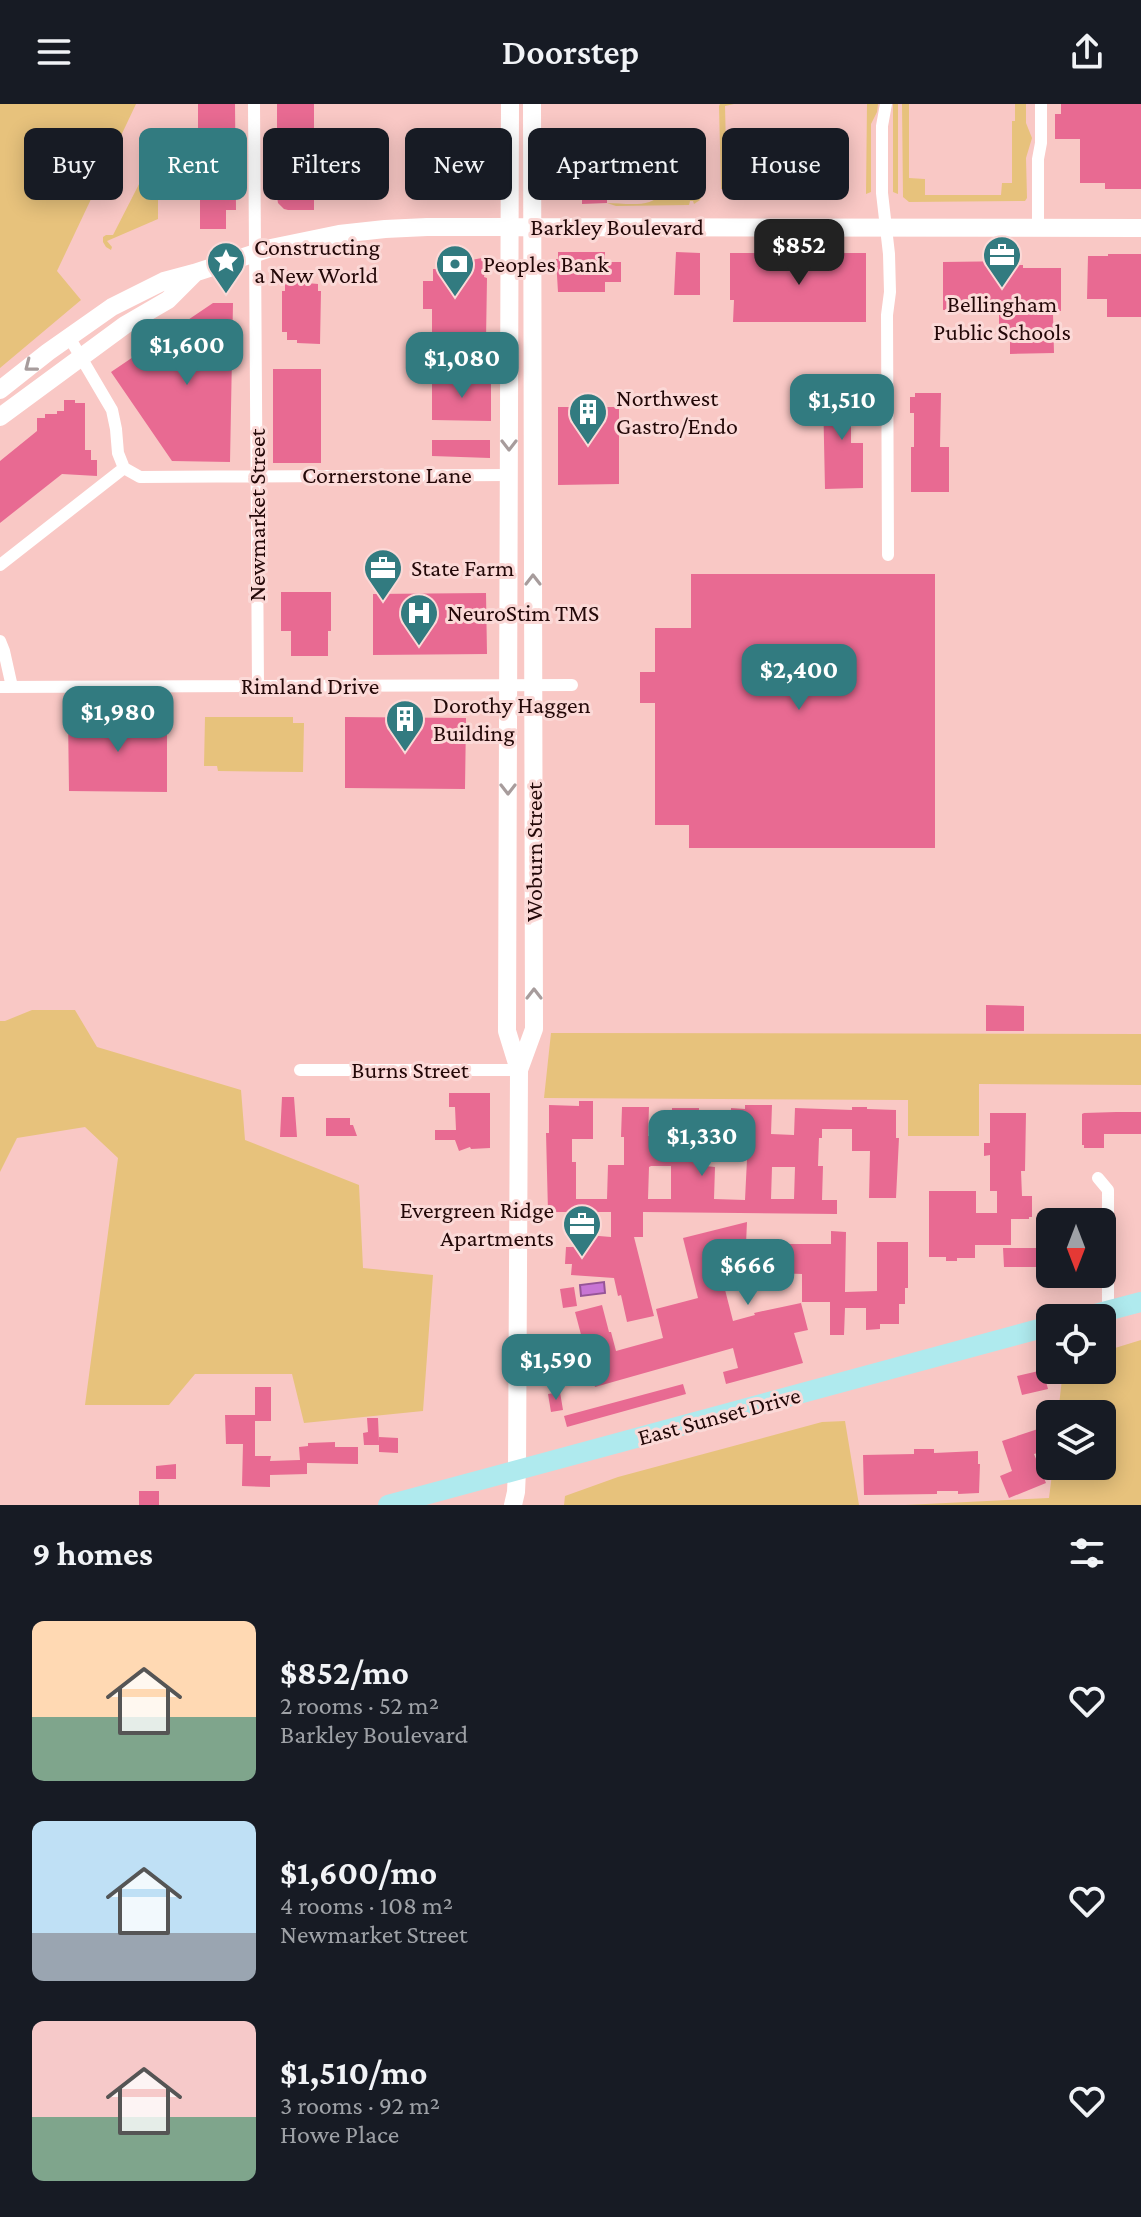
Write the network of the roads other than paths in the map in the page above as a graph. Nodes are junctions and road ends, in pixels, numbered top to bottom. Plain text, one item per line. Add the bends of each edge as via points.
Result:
1 (254, 104) edge
2 (510, 104) edge
3 (532, 104) edge
4 (886, 104) edge
5 (1041, 104) edge
6 (509, 227) junction
7 (533, 227) junction
8 (886, 228) junction
9 (1038, 228) junction
10 (1141, 228) edge
11 (255, 252) junction
12 (194, 273) junction
13 (69, 337) junction
14 (81, 356) junction
15 (0, 390) edge
16 (0, 417) edge
17 (124, 468) junction
18 (509, 475) junction
19 (257, 476) junction
20 (888, 555) dead end
21 (0, 565) edge
22 (0, 641) edge
23 (572, 685) dead end
24 (258, 686) junction
25 (508, 686) junction
26 (533, 686) junction
27 (6, 687) edge
28 (300, 1070) dead end
29 (519, 1070) junction
30 (1098, 1178) dead end
31 (1141, 1302) edge
32 (1108, 1304) edge
33 (1116, 1309) edge
34 (1036, 1330) edge
35 (517, 1470) junction
36 (388, 1505) edge
37 (513, 1505) edge

1 - 11 street, Newmarket Street
2 - 6 main road, Woburn Street
3 - 7 main road, Woburn Street
4 - 8 street
5 - 9 street
6 - 7 main road, Barkley Boulevard
6 - 11 main road, Barkley Boulevard via 373,230
6 -> 18 main road, Woburn Street
7 - 8 main road, Barkley Boulevard
26 -> 7 main road, Woburn Street
8 - 9 main road, Barkley Boulevard
8 - 20 street
9 - 10 main road, Barkley Boulevard
11 - 12 main road, Barkley Boulevard
11 - 19 street, Newmarket Street
12 - 13 main road, Barkley Boulevard via 164,281 112,307
12 - 14 main road, Barkley Boulevard via 168,300
13 - 14 street
13 -> 15 main road, Barkley Boulevard
14 - 16 main road, Barkley Boulevard
14 - 17 street via 112,410
17 - 19 street, Cornerstone Lane via 140,477
17 - 21 street
18 - 19 street, Cornerstone Lane
18 - 25 main road, Woburn Street
19 - 24 street, Newmarket Street
22 - 27 street
23 - 26 street, Rimland Drive
24 - 25 street, Rimland Drive
24 - 27 street, Rimland Drive
25 - 26 street, Rimland Drive
25 -> 29 main road, Woburn Street via 507,1031
29 -> 26 main road, Woburn Street via 534,1029
28 - 29 street, Burns Street
29 - 35 main road, Woburn Street
30 - 32 street via 1108,1190
31 - 33 main road
34 - 35 main road, East Sunset Drive
35 - 36 main road, East Sunset Drive
35 - 37 main road, Woburn Street

